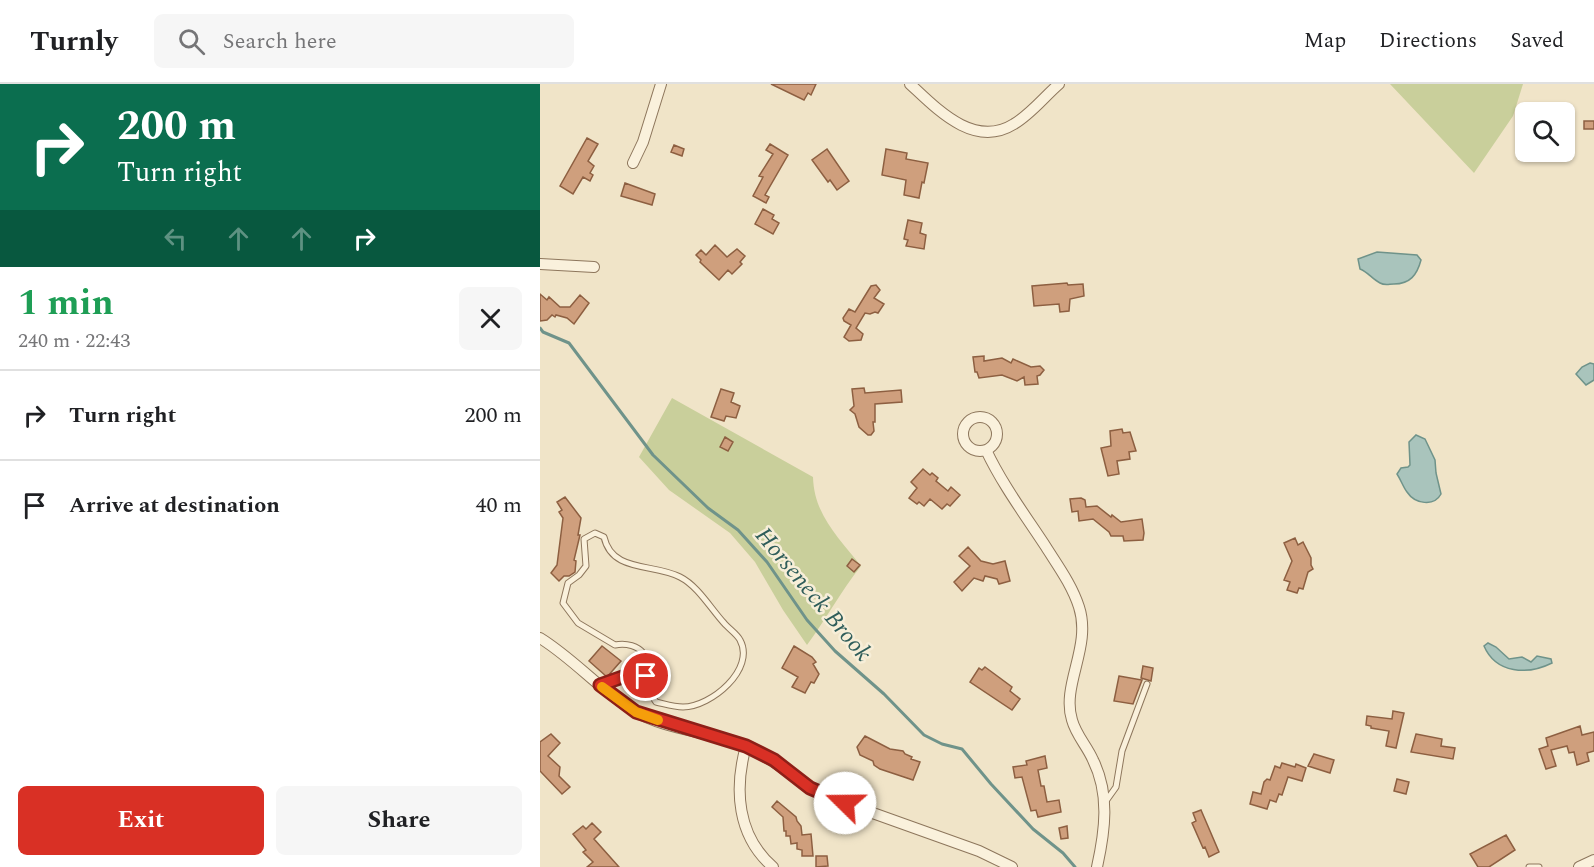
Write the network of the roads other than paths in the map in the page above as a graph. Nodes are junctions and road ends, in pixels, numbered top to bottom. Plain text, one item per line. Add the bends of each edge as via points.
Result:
1 (661, 84) edge
2 (910, 84) edge
3 (1059, 84) edge
4 (633, 163) dead end
5 (540, 264) edge
6 (594, 267) dead end
7 (986, 450) dead end
8 (540, 638) edge
9 (642, 681) junction
10 (1147, 684) dead end
11 (600, 685) junction
12 (746, 746) junction
13 (1105, 803) junction
14 (1594, 860) edge
15 (772, 867) edge
16 (1012, 867) edge
17 (1097, 867) edge
18 (1529, 867) edge
19 (1539, 867) edge
20 (1579, 867) edge

1 - 4 street
2 - 3 street via 944,115 983,132 1013,125
5 - 6 street
7 - 13 street via 1067,580 1080,608 1084,637 1070,694 1071,717 1101,776
8 - 11 street
9 - 9 lane via 656,702 684,707 698,704 730,683 742,666 745,652 740,638 681,577 612,556 604,537 595,533 584,539 586,566 568,584 563,603 578,623 615,645 636,646 643,652 648,662
9 - 11 lane via 628,675
10 - 13 lane via 1122,751 1116,787
11 - 12 street via 636,712
12 - 15 street via 740,789 742,823 756,850
12 - 16 street via 828,797 979,851
13 - 17 street
14 - 20 street
18 - 19 lane

